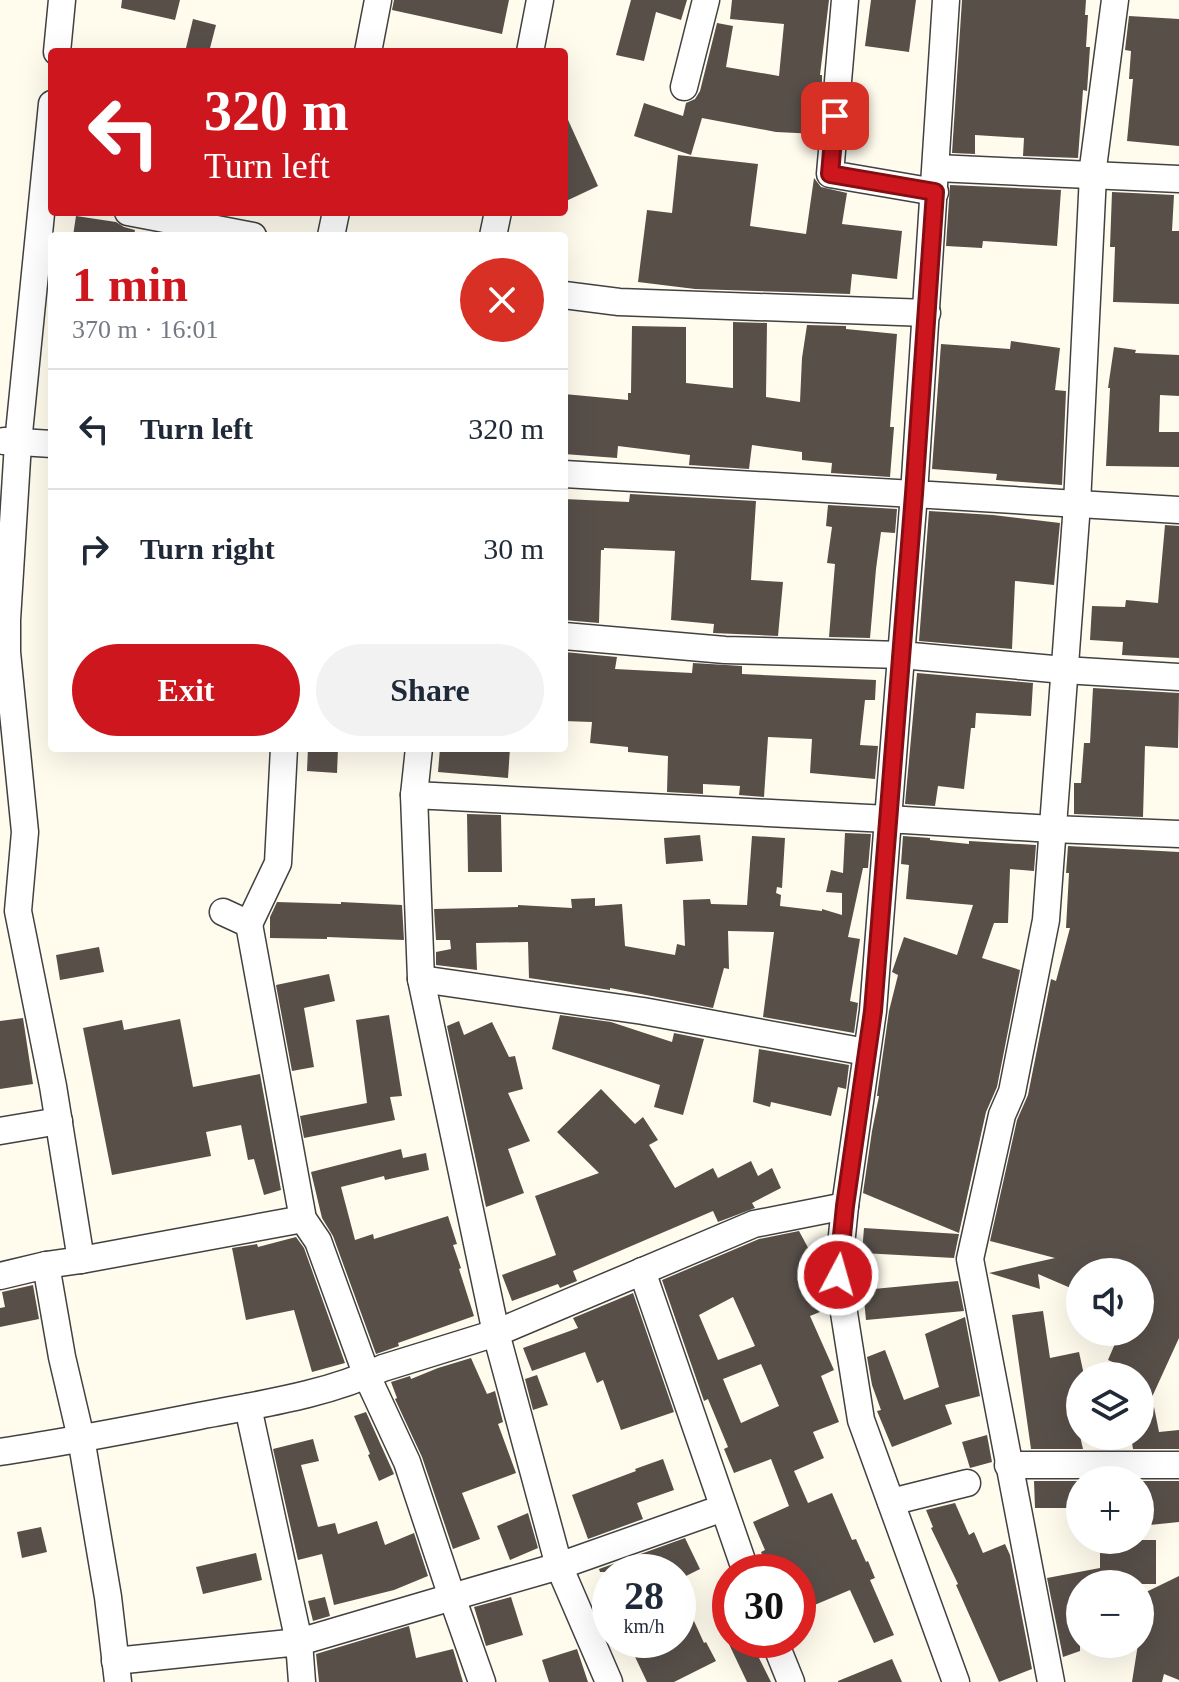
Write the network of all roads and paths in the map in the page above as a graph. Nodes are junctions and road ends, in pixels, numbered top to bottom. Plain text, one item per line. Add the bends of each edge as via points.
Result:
1 (62, 0) edge
2 (378, 0) edge
3 (540, 0) edge
4 (706, 0) edge
5 (845, 0) edge
6 (946, 0) edge
7 (1115, 0) edge
8 (57, 48) edge
9 (369, 48) edge
10 (531, 48) edge
11 (684, 87) dead end
12 (1096, 175) junction
13 (1179, 179) edge
14 (935, 180) junction
15 (48, 196) edge
16 (149, 216) edge
17 (232, 232) edge
18 (568, 296) edge
19 (927, 313) junction
20 (9, 442) edge
21 (48, 444) edge
22 (568, 474) edge
23 (914, 494) junction
24 (1077, 504) junction
25 (1179, 510) edge
26 (568, 636) edge
27 (901, 655) junction
28 (1064, 670) junction
29 (1179, 677) edge
30 (284, 752) edge
31 (419, 752) edge
32 (414, 795) junction
33 (888, 819) junction
34 (1052, 829) junction
35 (1179, 834) edge
36 (9, 912) edge
37 (223, 912) dead end
38 (249, 924) junction
39 (421, 979) junction
40 (866, 1052) junction
41 (59, 1121) junction
42 (0, 1131) edge
43 (845, 1206) junction
44 (303, 1219) junction
45 (81, 1260) junction
46 (46, 1265) junction
47 (642, 1271) junction
48 (0, 1276) edge
49 (496, 1333) junction
50 (367, 1376) junction
51 (248, 1407) junction
52 (81, 1438) junction
53 (0, 1452) edge
54 (1008, 1465) junction
55 (1179, 1465) edge
56 (967, 1483) dead end
57 (891, 1502) junction
58 (723, 1508) junction
59 (740, 1554) edge
60 (559, 1566) junction
61 (452, 1597) junction
62 (299, 1642) junction
63 (781, 1658) edge
64 (117, 1672) edge
65 (302, 1682) edge
66 (482, 1682) edge
67 (609, 1682) edge
68 (791, 1682) edge
69 (956, 1682) edge
70 (1051, 1682) edge

1 - 8 street
2 - 9 street
3 - 10 street
4 - 11 street
5 - 14 street via 830,174
6 - 14 street
7 - 12 street
12 - 13 street
12 - 14 street
12 - 24 street
14 - 19 street
15 - 20 street
16 - 17 street
18 - 19 street via 619,302
19 - 23 street
20 - 21 street
20 - 36 street via 7,652 25,832
22 - 23 street
23 - 24 street
23 - 27 street
24 - 25 street
24 - 28 street
26 - 27 street via 725,650
27 - 28 street
27 - 33 street
28 - 29 street
28 - 34 street
30 - 38 street via 278,863
31 - 32 street
32 - 33 street
32 - 39 street
33 - 34 street
33 - 40 street
34 - 35 street
34 - 54 street via 1046,920 1012,1092 1002,1115 970,1259
36 - 41 street
37 - 38 street
38 - 44 street
39 - 40 street via 643,1011
39 - 49 street
40 - 43 street
41 - 42 street
41 - 45 street
43 - 47 street via 754,1224
43 - 57 street via 840,1289 861,1420
44 - 45 street
44 - 50 street via 318,1241
45 - 46 street
46 - 48 street
46 - 52 street
47 - 49 street
47 - 58 street
49 - 50 street
49 - 60 street
50 - 51 street
50 - 61 street via 407,1462
51 - 52 street
51 - 62 street
52 - 53 street
52 - 64 street
54 - 55 street
54 - 70 street
56 - 57 street
57 - 69 street
58 - 59 street
58 - 60 street
60 - 61 street
60 - 67 street
61 - 62 street
61 - 66 street
62 - 64 street
62 - 65 street
63 - 68 street

